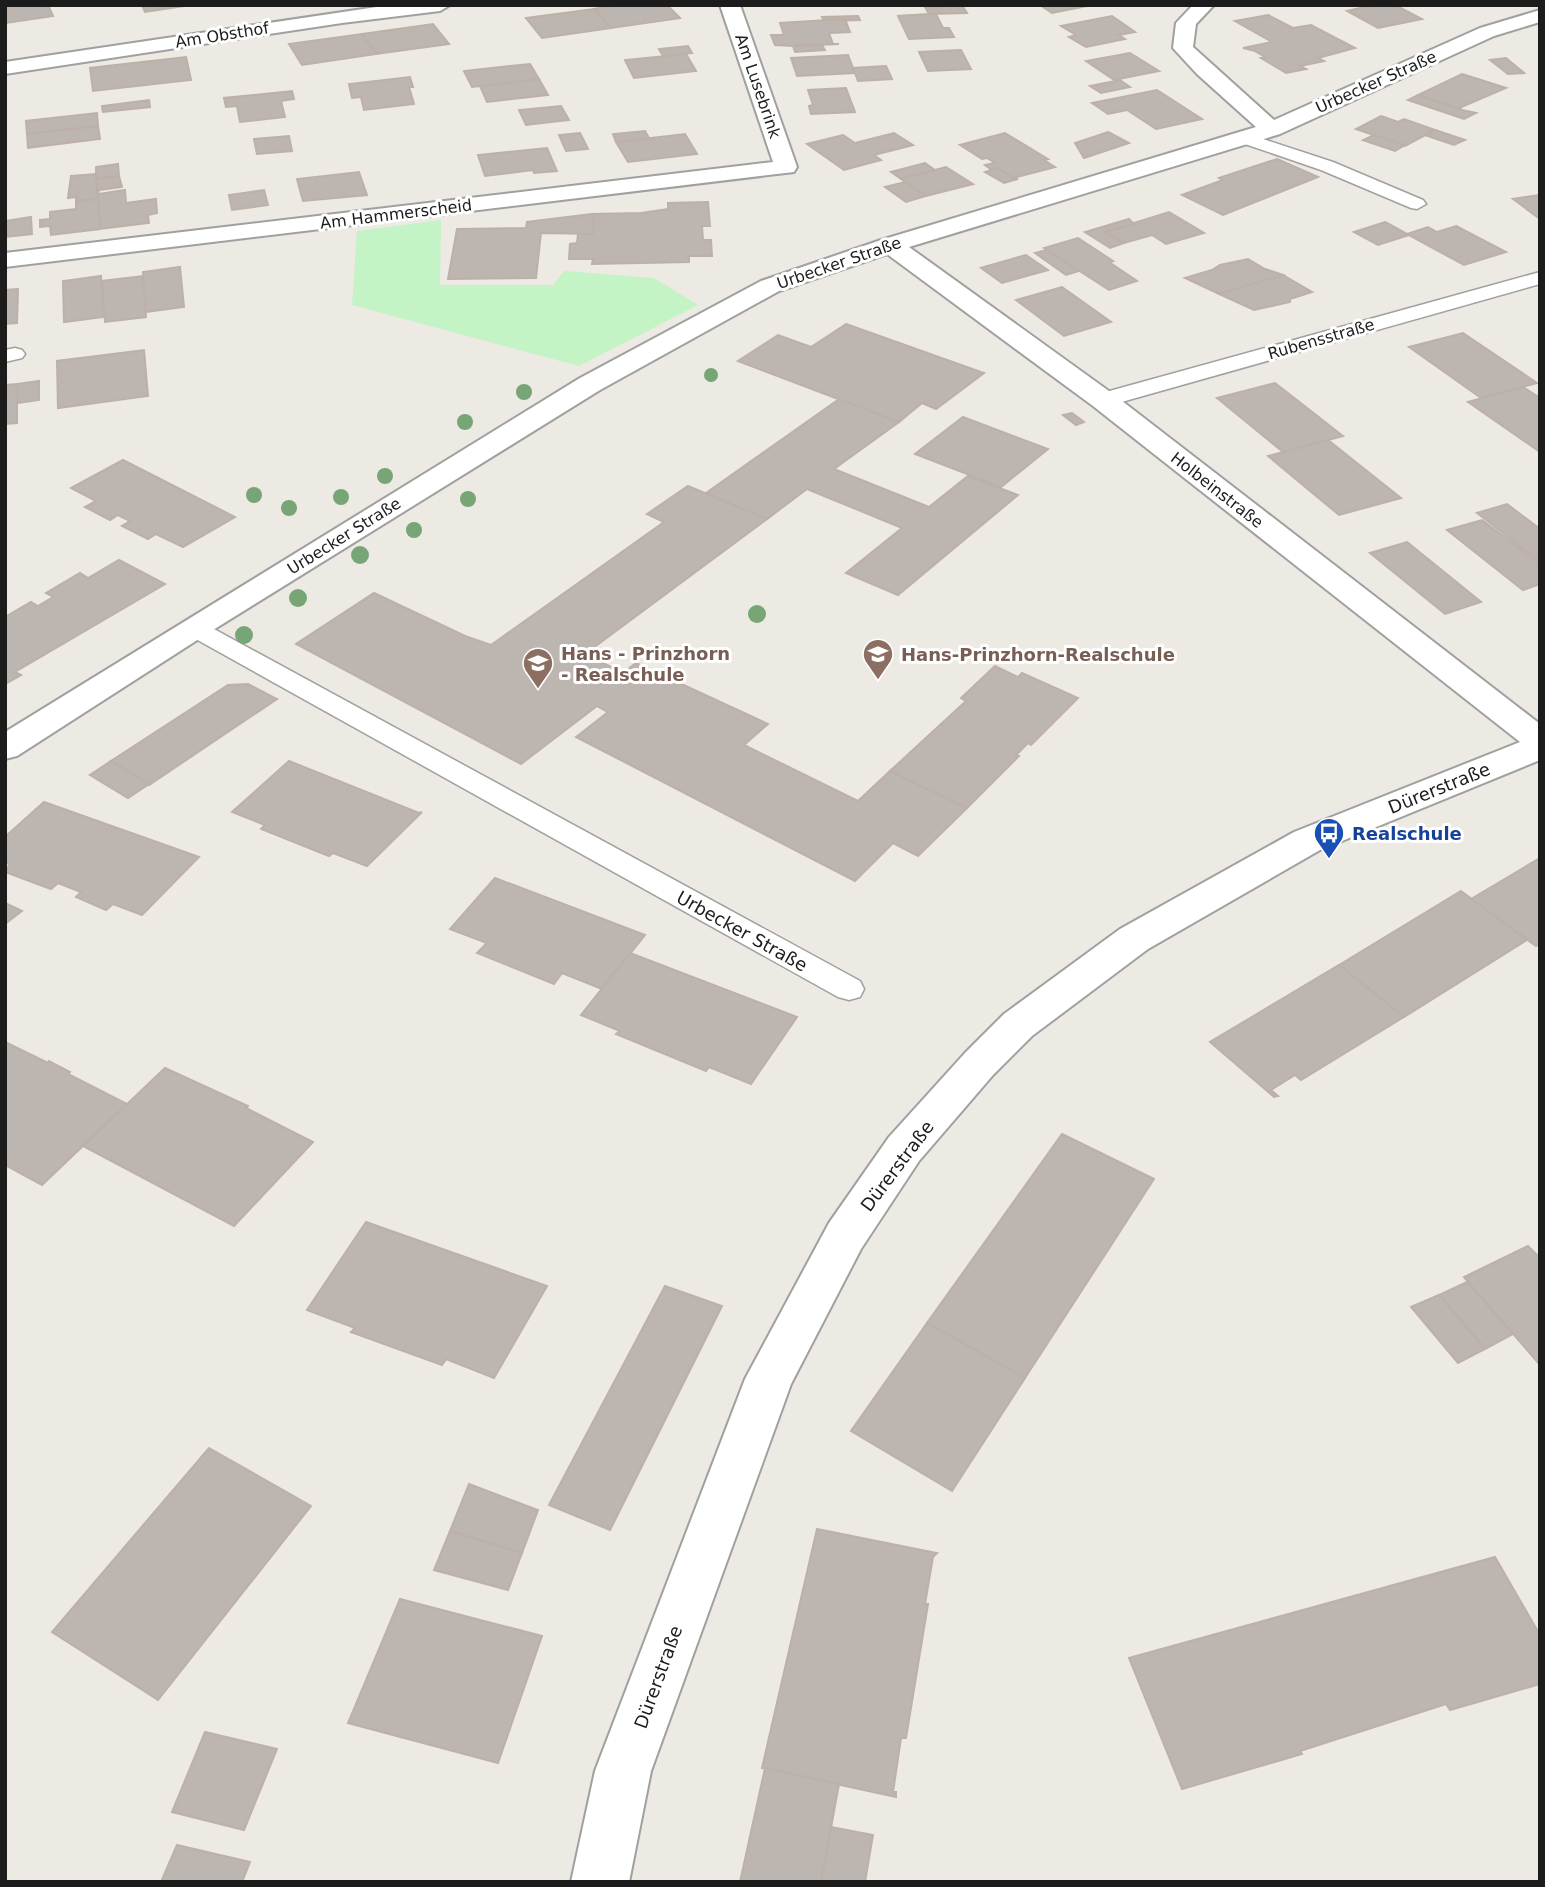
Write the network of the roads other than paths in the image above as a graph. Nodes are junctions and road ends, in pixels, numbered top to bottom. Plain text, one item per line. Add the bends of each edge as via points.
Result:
1 (440, 5) edge
2 (730, 5) edge
3 (1204, 5) edge
4 (1540, 16) edge
5 (5, 68) edge
6 (1272, 129) junction
7 (1245, 138) junction
8 (786, 167) joint
9 (1417, 204) dead end
10 (890, 245) junction
11 (5, 260) edge
12 (1540, 278) edge
13 (1103, 400) junction
14 (194, 628) junction
15 (1540, 741) edge
16 (1540, 747) edge
17 (5, 748) edge
18 (849, 989) dead end
19 (600, 1882) edge

1 - 5 street, Am Obsthof
2 - 8 street, Am Lusebrink
3 - 6 street via 1186,23 1183,48
4 - 6 street, Urbecker Straße via 1487,32
6 - 7 street, Urbecker Straße
7 - 9 lane
7 - 10 street, Urbecker Straße
8 - 11 street, Am Hammerscheid
10 - 13 street, Holbeinstraße
10 - 14 street, Urbecker Straße via 770,286 590,384
12 - 13 lane, Rubensstraße
13 - 15 street, Holbeinstraße
14 - 17 street, Urbecker Straße
14 - 18 lane, Urbecker Straße
16 - 19 street, Dürerstraße via 1307,841 1134,939 1018,1025 904,1149 845,1236 769,1379 623,1771

